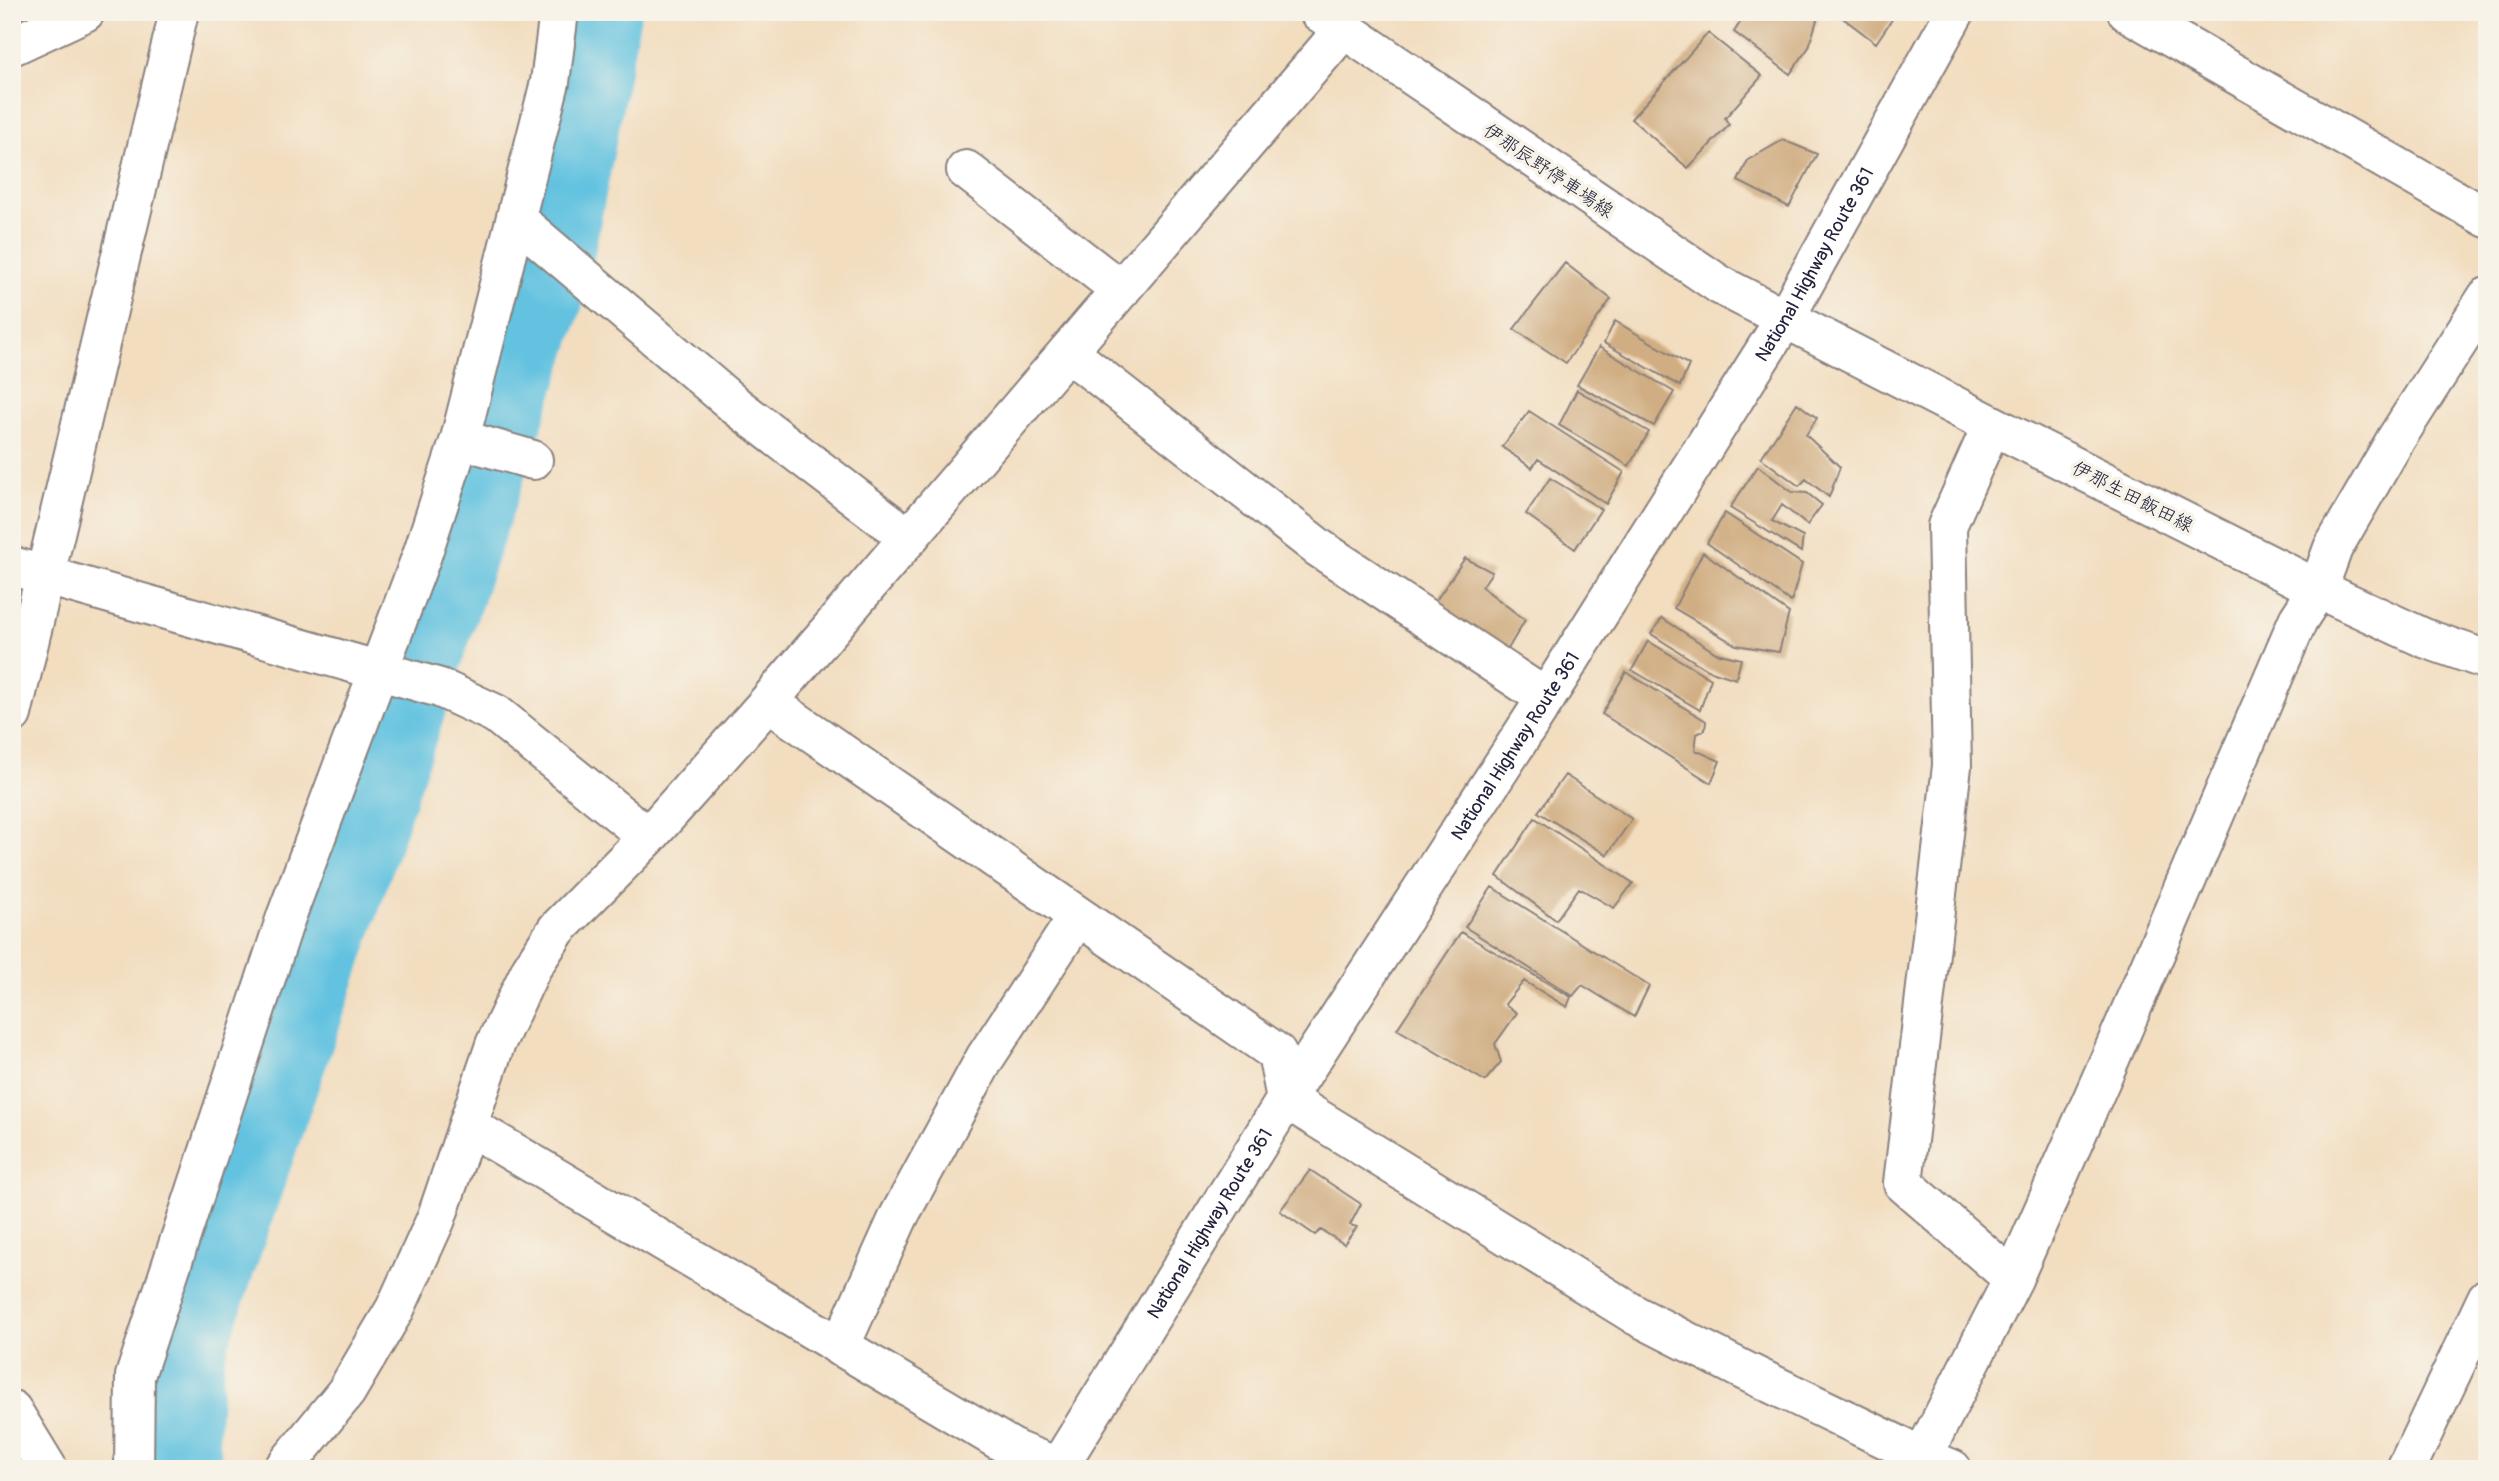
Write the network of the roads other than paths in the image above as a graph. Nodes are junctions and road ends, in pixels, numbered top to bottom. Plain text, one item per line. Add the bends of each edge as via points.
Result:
1 (85, 12) edge
2 (179, 12) edge
3 (559, 12) edge
4 (1955, 12) edge
5 (2127, 12) edge
6 (1331, 21) edge
7 (12, 46) edge
8 (966, 170) dead end
9 (2487, 218) edge
10 (517, 220) junction
11 (1121, 290) junction
12 (2487, 297) edge
13 (1784, 320) junction
14 (1068, 352) junction
15 (1992, 425) junction
16 (460, 439) junction
17 (533, 460) dead end
18 (909, 538) junction
19 (29, 571) edge
20 (2318, 589) junction
21 (2487, 660) edge
22 (378, 670) junction
23 (1546, 698) junction
24 (768, 702) junction
25 (12, 714) edge
26 (648, 837) junction
27 (1078, 916) junction
28 (1286, 1099) junction
29 (469, 1126) junction
30 (2013, 1279) junction
31 (2487, 1298) edge
32 (840, 1347) junction
33 (12, 1410) edge
34 (1930, 1465) edge
35 (288, 1467) edge
36 (1059, 1468) edge
37 (48, 1469) edge
38 (134, 1469) edge
39 (2406, 1469) edge

1 - 7 main road
2 - 19 main road
3 - 10 main road via 550,82
4 - 13 main road, National Highway Route 361
5 - 9 main road
6 - 11 main road
6 - 13 main road, 伊那辰野停車場線 via 1720,285
8 - 11 main road
10 - 16 main road
10 - 18 main road via 736,406
11 - 14 main road
12 - 20 main road via 2396,439 2333,548
13 - 15 main road, 伊那生田飯田線
13 - 23 main road, National Highway Route 361
14 - 18 main road
14 - 23 main road via 1319,548
15 - 20 main road, 伊那生田飯田線
15 - 30 main road via 1947,526 1952,766 1903,1183
16 - 17 main road
16 - 22 main road
18 - 24 main road
19 - 22 main road
19 - 25 main road
20 - 21 main road, 伊那生田飯田線 via 2424,638
20 - 30 main road via 2298,620
22 - 26 main road via 440,688 496,715
22 - 38 main road via 286,917 135,1376
23 - 28 main road, National Highway Route 361
24 - 26 main road
24 - 27 main road
26 - 29 main road via 557,929 531,969 495,1045
27 - 28 main road via 1277,1053
27 - 32 main road via 985,1058 899,1216
28 - 34 main road via 1637,1316
28 - 36 main road, National Highway Route 361
29 - 32 main road
29 - 35 main road via 436,1219 395,1309 346,1392
30 - 34 main road
31 - 39 main road
32 - 36 main road via 1017,1451
33 - 37 main road

